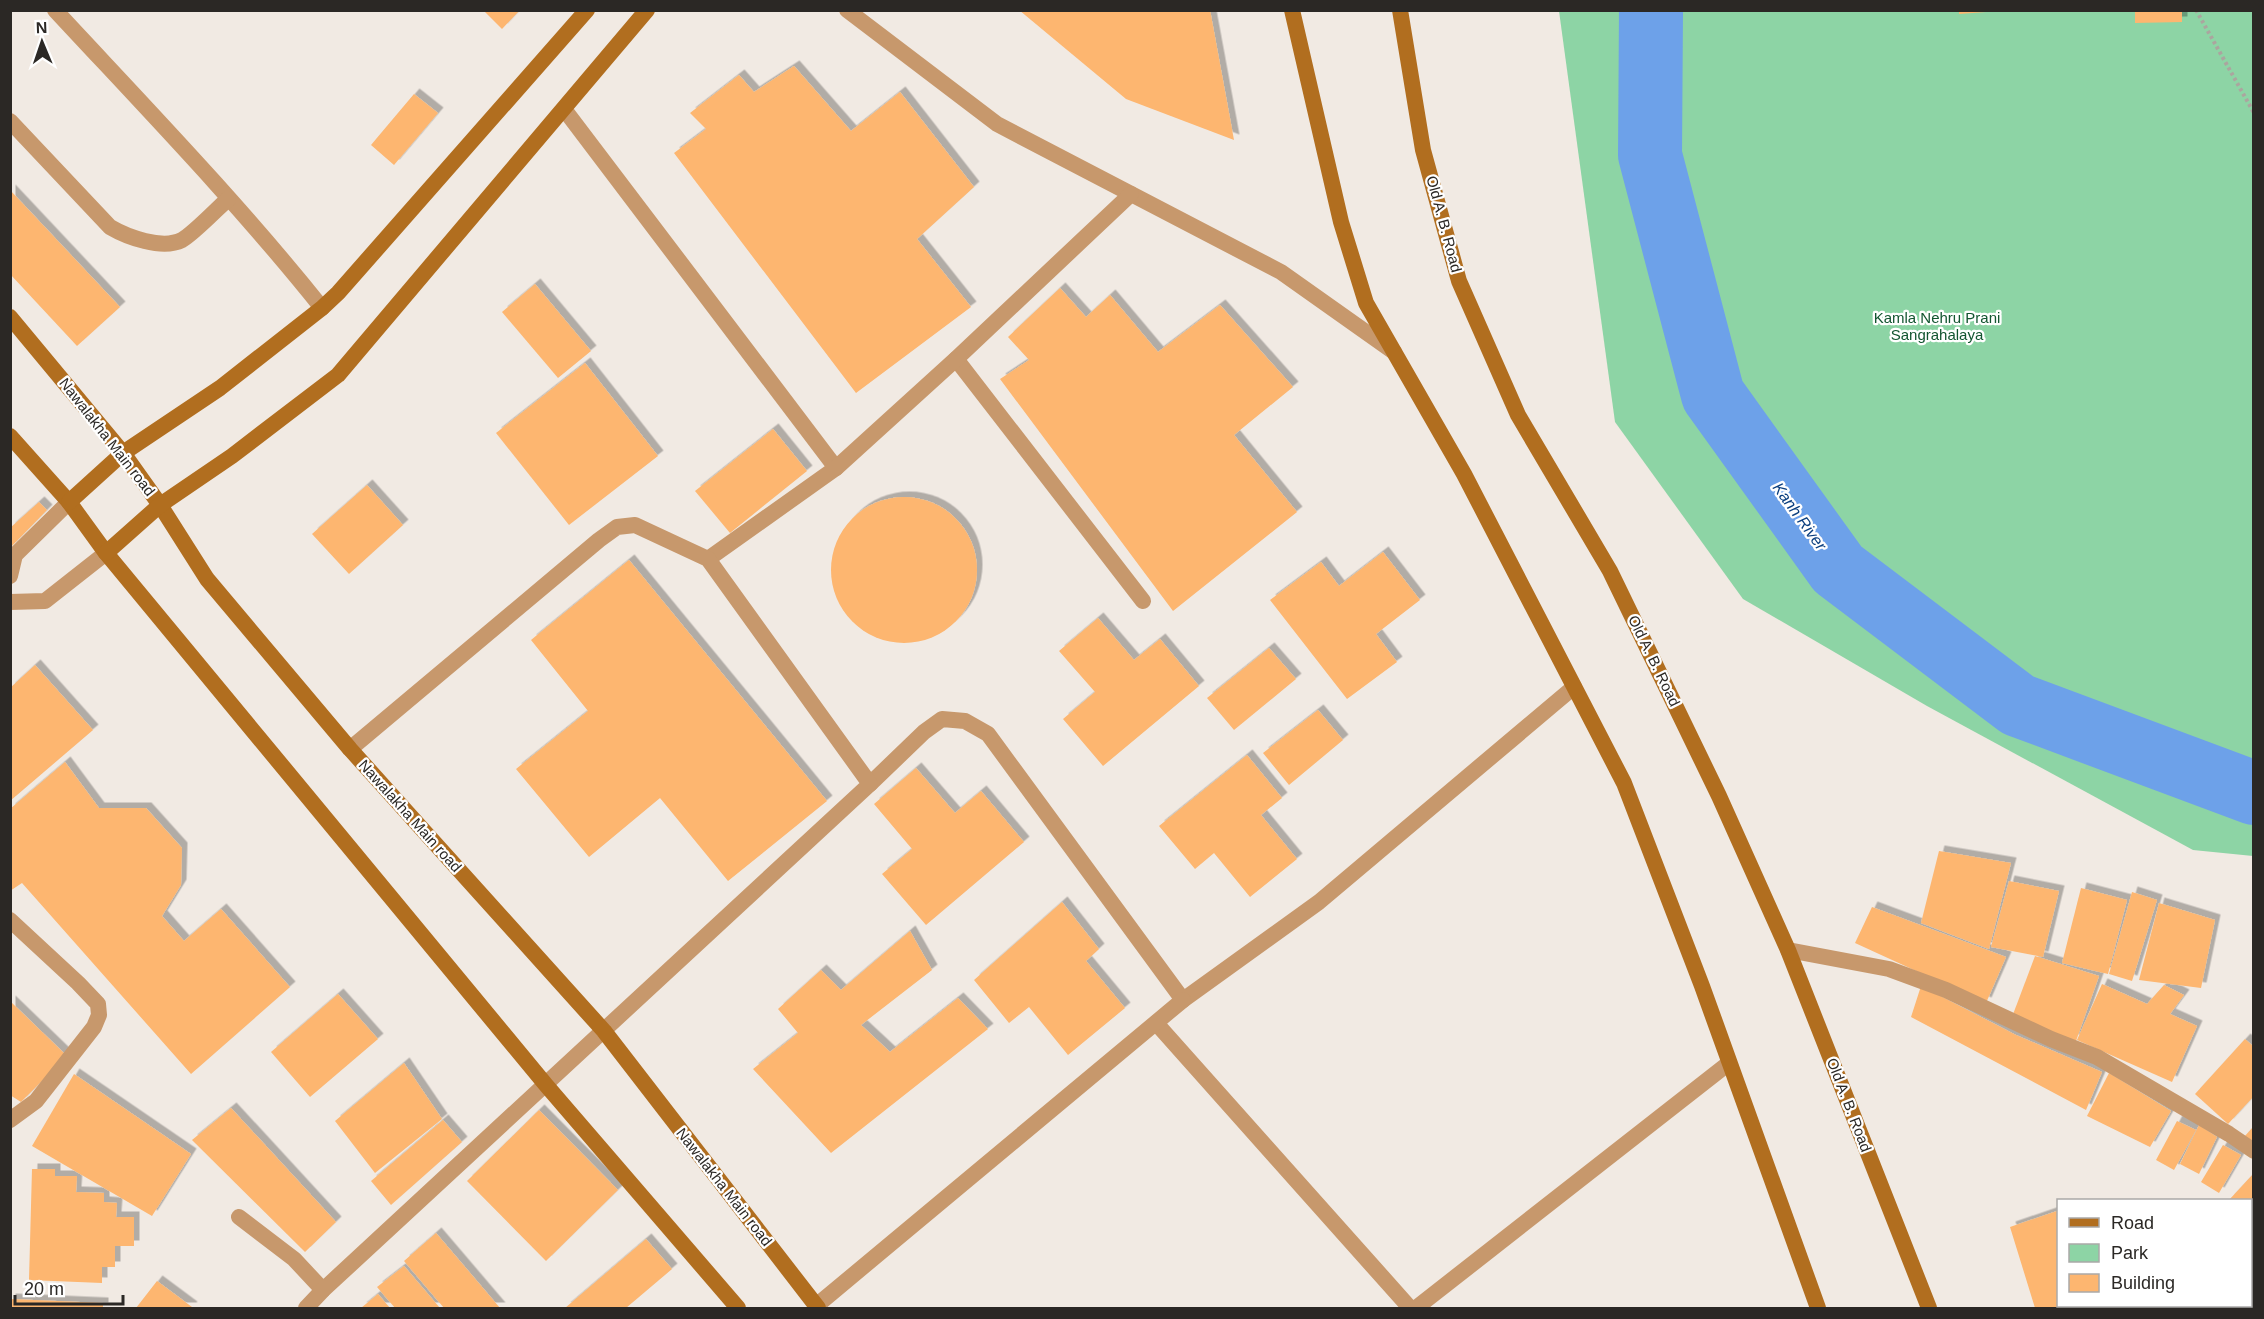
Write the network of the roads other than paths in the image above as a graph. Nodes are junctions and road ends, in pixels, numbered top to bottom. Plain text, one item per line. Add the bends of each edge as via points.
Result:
1 (55, 10) edge
2 (587, 10) edge
3 (647, 10) edge
4 (847, 10) edge
5 (1292, 10) edge
6 (1400, 10) edge
7 (564, 109) junction
8 (10, 121) edge
9 (1131, 194) junction
10 (228, 199) junction
11 (322, 308) junction
12 (10, 317) edge
13 (1394, 352) junction
14 (956, 359) junction
15 (10, 436) edge
16 (123, 453) junction
17 (836, 468) junction
18 (69, 502) junction
19 (160, 505) junction
20 (106, 554) junction
21 (708, 559) junction
22 (10, 576) edge
23 (1143, 601) dead end
24 (10, 602) edge
25 (1574, 687) junction
26 (350, 749) junction
27 (870, 784) junction
28 (10, 920) edge
29 (1788, 950) junction
30 (1183, 1000) junction
31 (1156, 1023) junction
32 (603, 1031) junction
33 (1729, 1063) junction
34 (546, 1085) junction
35 (10, 1120) edge
36 (2253, 1151) edge
37 (239, 1217) dead end
38 (323, 1290) junction
39 (817, 1307) edge
40 (306, 1308) edge
41 (738, 1308) edge
42 (1410, 1308) edge
43 (1416, 1308) edge
44 (1818, 1308) edge
45 (1929, 1308) edge

1 - 10 street
2 - 11 main road
3 - 7 main road
4 - 9 street via 997,124
5 - 13 main road via 1344,232 1366,303
6 - 29 main road, Old A. B. Road via 1424,150 1459,281 1518,415 1610,571 1719,796
7 - 17 street
7 - 19 main road via 338,375
8 - 10 street via 110,227 125,236 162,243 182,240
9 - 13 street via 1281,272
9 - 14 street
10 - 11 street
11 - 16 main road via 220,388
12 - 16 main road, Nawalakha Main road
13 - 25 main road via 1464,474
14 - 17 street
14 - 23 street
15 - 18 main road
16 - 18 main road
16 - 19 main road, Nawalakha Main road
17 - 21 street
18 - 20 main road
18 - 22 street via 15,555
19 - 20 main road
19 - 26 main road, Nawalakha Main road via 207,579
20 - 24 street via 45,602
20 - 34 main road
21 - 26 street via 635,525 617,527
21 - 27 street
25 - 30 street via 1319,902
25 - 33 main road via 1624,783
26 - 32 main road, Nawalakha Main road
27 - 30 street via 942,719 965,721 988,734
27 - 32 street
28 - 35 street via 85,990 98,1004 99,1015 94,1027 36,1101
29 - 36 street via 1889,969 1946,990 2097,1057
29 - 45 main road, Old A. B. Road
30 - 31 street
31 - 39 street
31 - 42 street
32 - 34 street
32 - 39 main road, Nawalakha Main road
33 - 43 street
33 - 44 main road
34 - 38 street
34 - 41 main road
37 - 38 street via 294,1259
38 - 40 street

